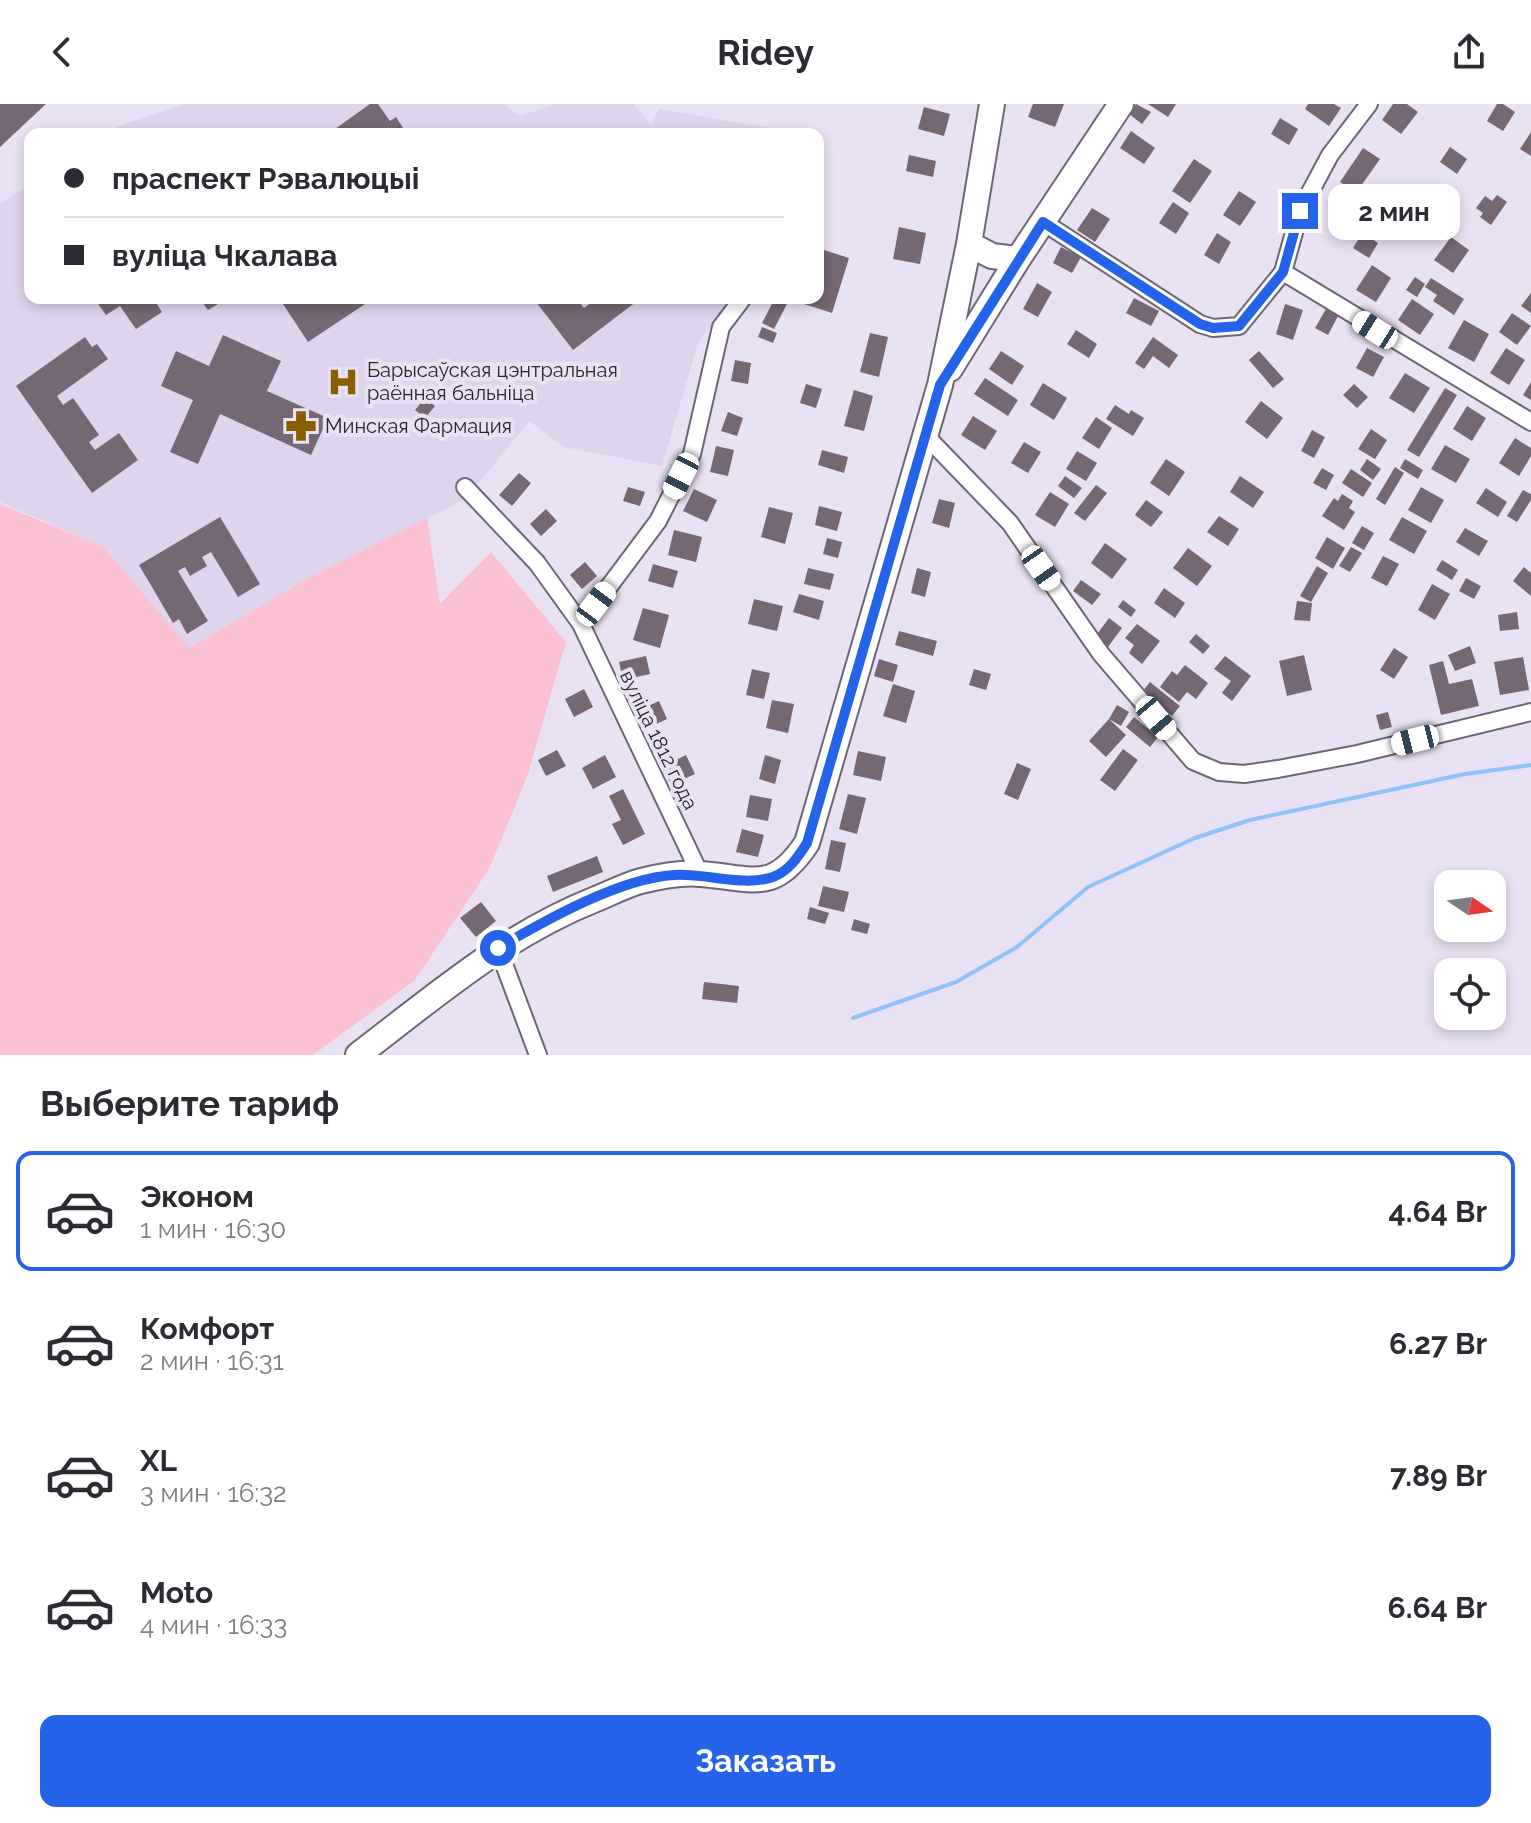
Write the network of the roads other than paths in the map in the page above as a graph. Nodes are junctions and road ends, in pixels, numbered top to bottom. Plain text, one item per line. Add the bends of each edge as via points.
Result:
1 (992, 104) edge
2 (1121, 104) edge
3 (1369, 104) edge
4 (1043, 222) junction
5 (969, 244) junction
6 (1018, 259) junction
7 (1283, 272) junction
8 (738, 304) edge
9 (940, 385) junction
10 (1531, 422) edge
11 (925, 435) junction
12 (465, 487) dead end
13 (581, 624) junction
14 (1531, 712) edge
15 (700, 874) junction
16 (498, 948) junction
17 (358, 1055) edge
18 (538, 1055) edge

1 - 5 main road
2 - 4 main road
3 - 7 street via 1330,155 1300,211
4 - 6 main road
4 - 7 street via 1213,328 1239,326
5 - 6 main road via 992,256
5 - 9 main road
6 - 9 main road
7 - 10 street
8 - 13 street via 721,327 692,454 658,521
9 - 11 main road
11 - 14 street via 1010,523 1101,654 1193,761 1219,772 1244,774 1357,754
11 - 15 main road via 807,843 793,864 762,880
12 - 13 street, вуліца 1812 года via 537,563
13 - 15 street, вуліца 1812 года
15 - 16 main road via 638,882 554,916
16 - 17 main road
16 - 18 street

